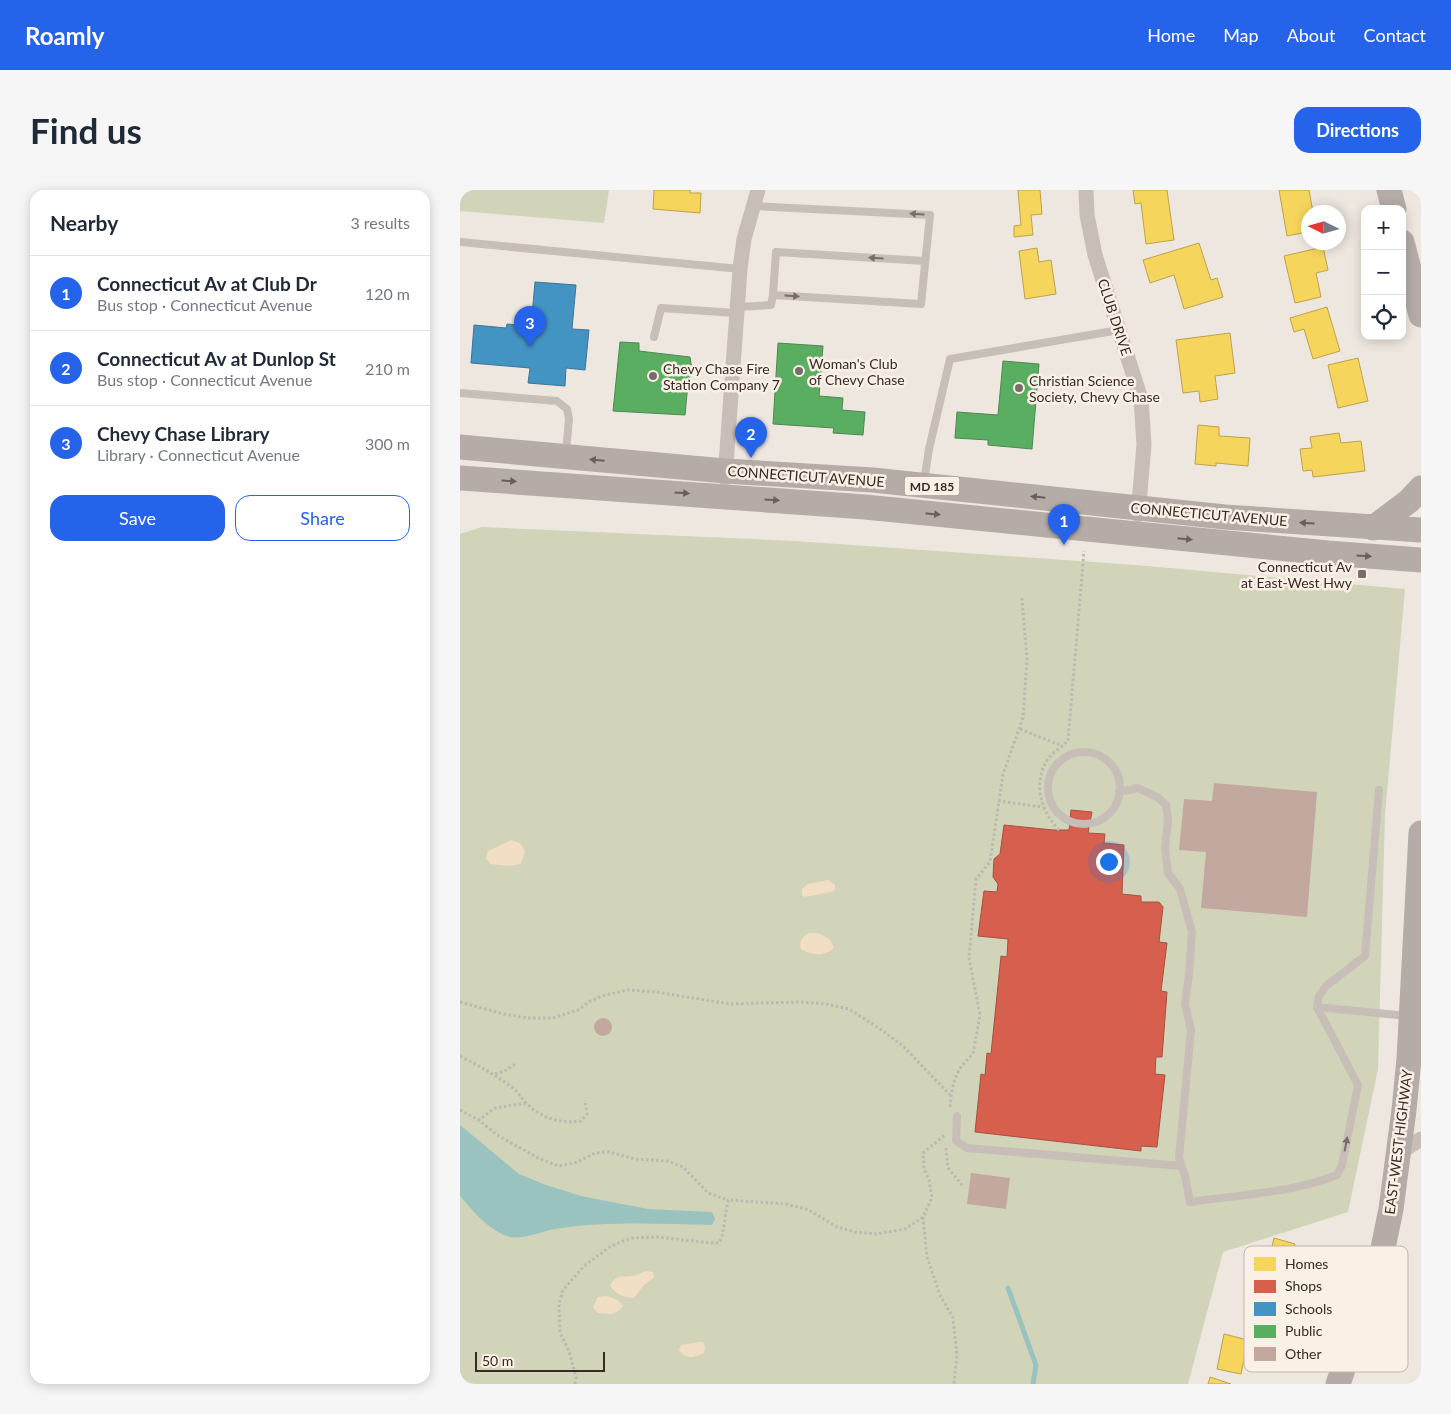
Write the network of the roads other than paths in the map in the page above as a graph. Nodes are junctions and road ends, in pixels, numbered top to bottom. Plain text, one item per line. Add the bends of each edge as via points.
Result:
1 (758, 190) edge
2 (1086, 190) edge
3 (1389, 190) edge
4 (1393, 205) edge
5 (754, 206) junction
6 (460, 242) edge
7 (1404, 250) edge
8 (925, 261) junction
9 (740, 269) junction
10 (772, 295) junction
11 (737, 310) junction
12 (1421, 315) edge
13 (1119, 330) junction
14 (654, 338) dead end
15 (460, 393) edge
16 (460, 447) edge
17 (565, 457) junction
18 (725, 471) junction
19 (644, 477) junction
20 (460, 478) edge
21 (924, 485) junction
22 (1421, 488) edge
23 (723, 496) junction
24 (1139, 507) junction
25 (1373, 528) junction
26 (1421, 530) edge
27 (1136, 534) junction
28 (1421, 560) edge
29 (1379, 790) dead end
30 (1119, 792) junction
31 (1421, 833) edge
32 (1317, 1007) junction
33 (1411, 1017) junction
34 (1415, 1067) edge
35 (953, 1115) road end
36 (1421, 1139) edge
37 (1399, 1153) junction
38 (1181, 1166) junction
39 (1383, 1246) edge
40 (1342, 1372) edge
41 (1338, 1384) edge

1 - 5 street
2 - 13 street, CLUB DRIVE via 1095,255
3 - 4 main road
8 -> 5 lane via 930,215
5 - 9 street via 744,239
6 - 9 lane
7 - 12 main road
8 -> 10 lane via 776,252
10 -> 8 lane via 921,304
9 - 11 street
10 - 11 lane via 771,305
11 - 14 lane via 661,308
11 - 18 street
13 - 21 lane via 950,359
13 - 24 street, CLUB DRIVE via 1141,399 1144,444
15 - 17 lane via 557,401 566,409 569,419
16 - 17 main road, CONNECTICUT AVENUE / MD 185
19 -> 17 main road, CONNECTICUT AVENUE / MD 185
18 - 19 main road, CONNECTICUT AVENUE / MD 185
18 - 21 main road, CONNECTICUT AVENUE / MD 185
18 - 23 street
20 -> 19 main road, CONNECTICUT AVENUE / MD 185
19 -> 23 main road, CONNECTICUT AVENUE / MD 185
24 -> 21 main road, CONNECTICUT AVENUE / MD 185
22 - 25 main road
23 -> 27 main road, CONNECTICUT AVENUE / MD 185 via 865,506
25 -> 24 main road, CONNECTICUT AVENUE / MD 185
24 - 27 street, CLUB DRIVE
25 - 26 main road, CONNECTICUT AVENUE / MD 185
27 -> 28 main road, CONNECTICUT AVENUE / MD 185
29 - 32 lane via 1365,956 1326,986
30 - 30 lane via 1113,766 1101,755 1089,752 1070,754 1060,761 1049,776 1047,789 1059,815 1084,824 1108,815
30 - 38 lane via 1138,788 1166,805 1168,873 1180,889 1192,932 1184,1004 1191,1030 1179,1158
31 - 33 main road, EAST-WEST HIGHWAY
32 - 33 lane
38 -> 32 lane via 1190,1202 1281,1189 1337,1175 1342,1165 1358,1085
33 - 34 main road, EAST-WEST HIGHWAY
34 - 37 main road, EAST-WEST HIGHWAY
35 - 38 lane via 956,1141 967,1148
36 - 37 street
37 - 39 main road, EAST-WEST HIGHWAY
40 - 41 main road, EAST-WEST HIGHWAY

